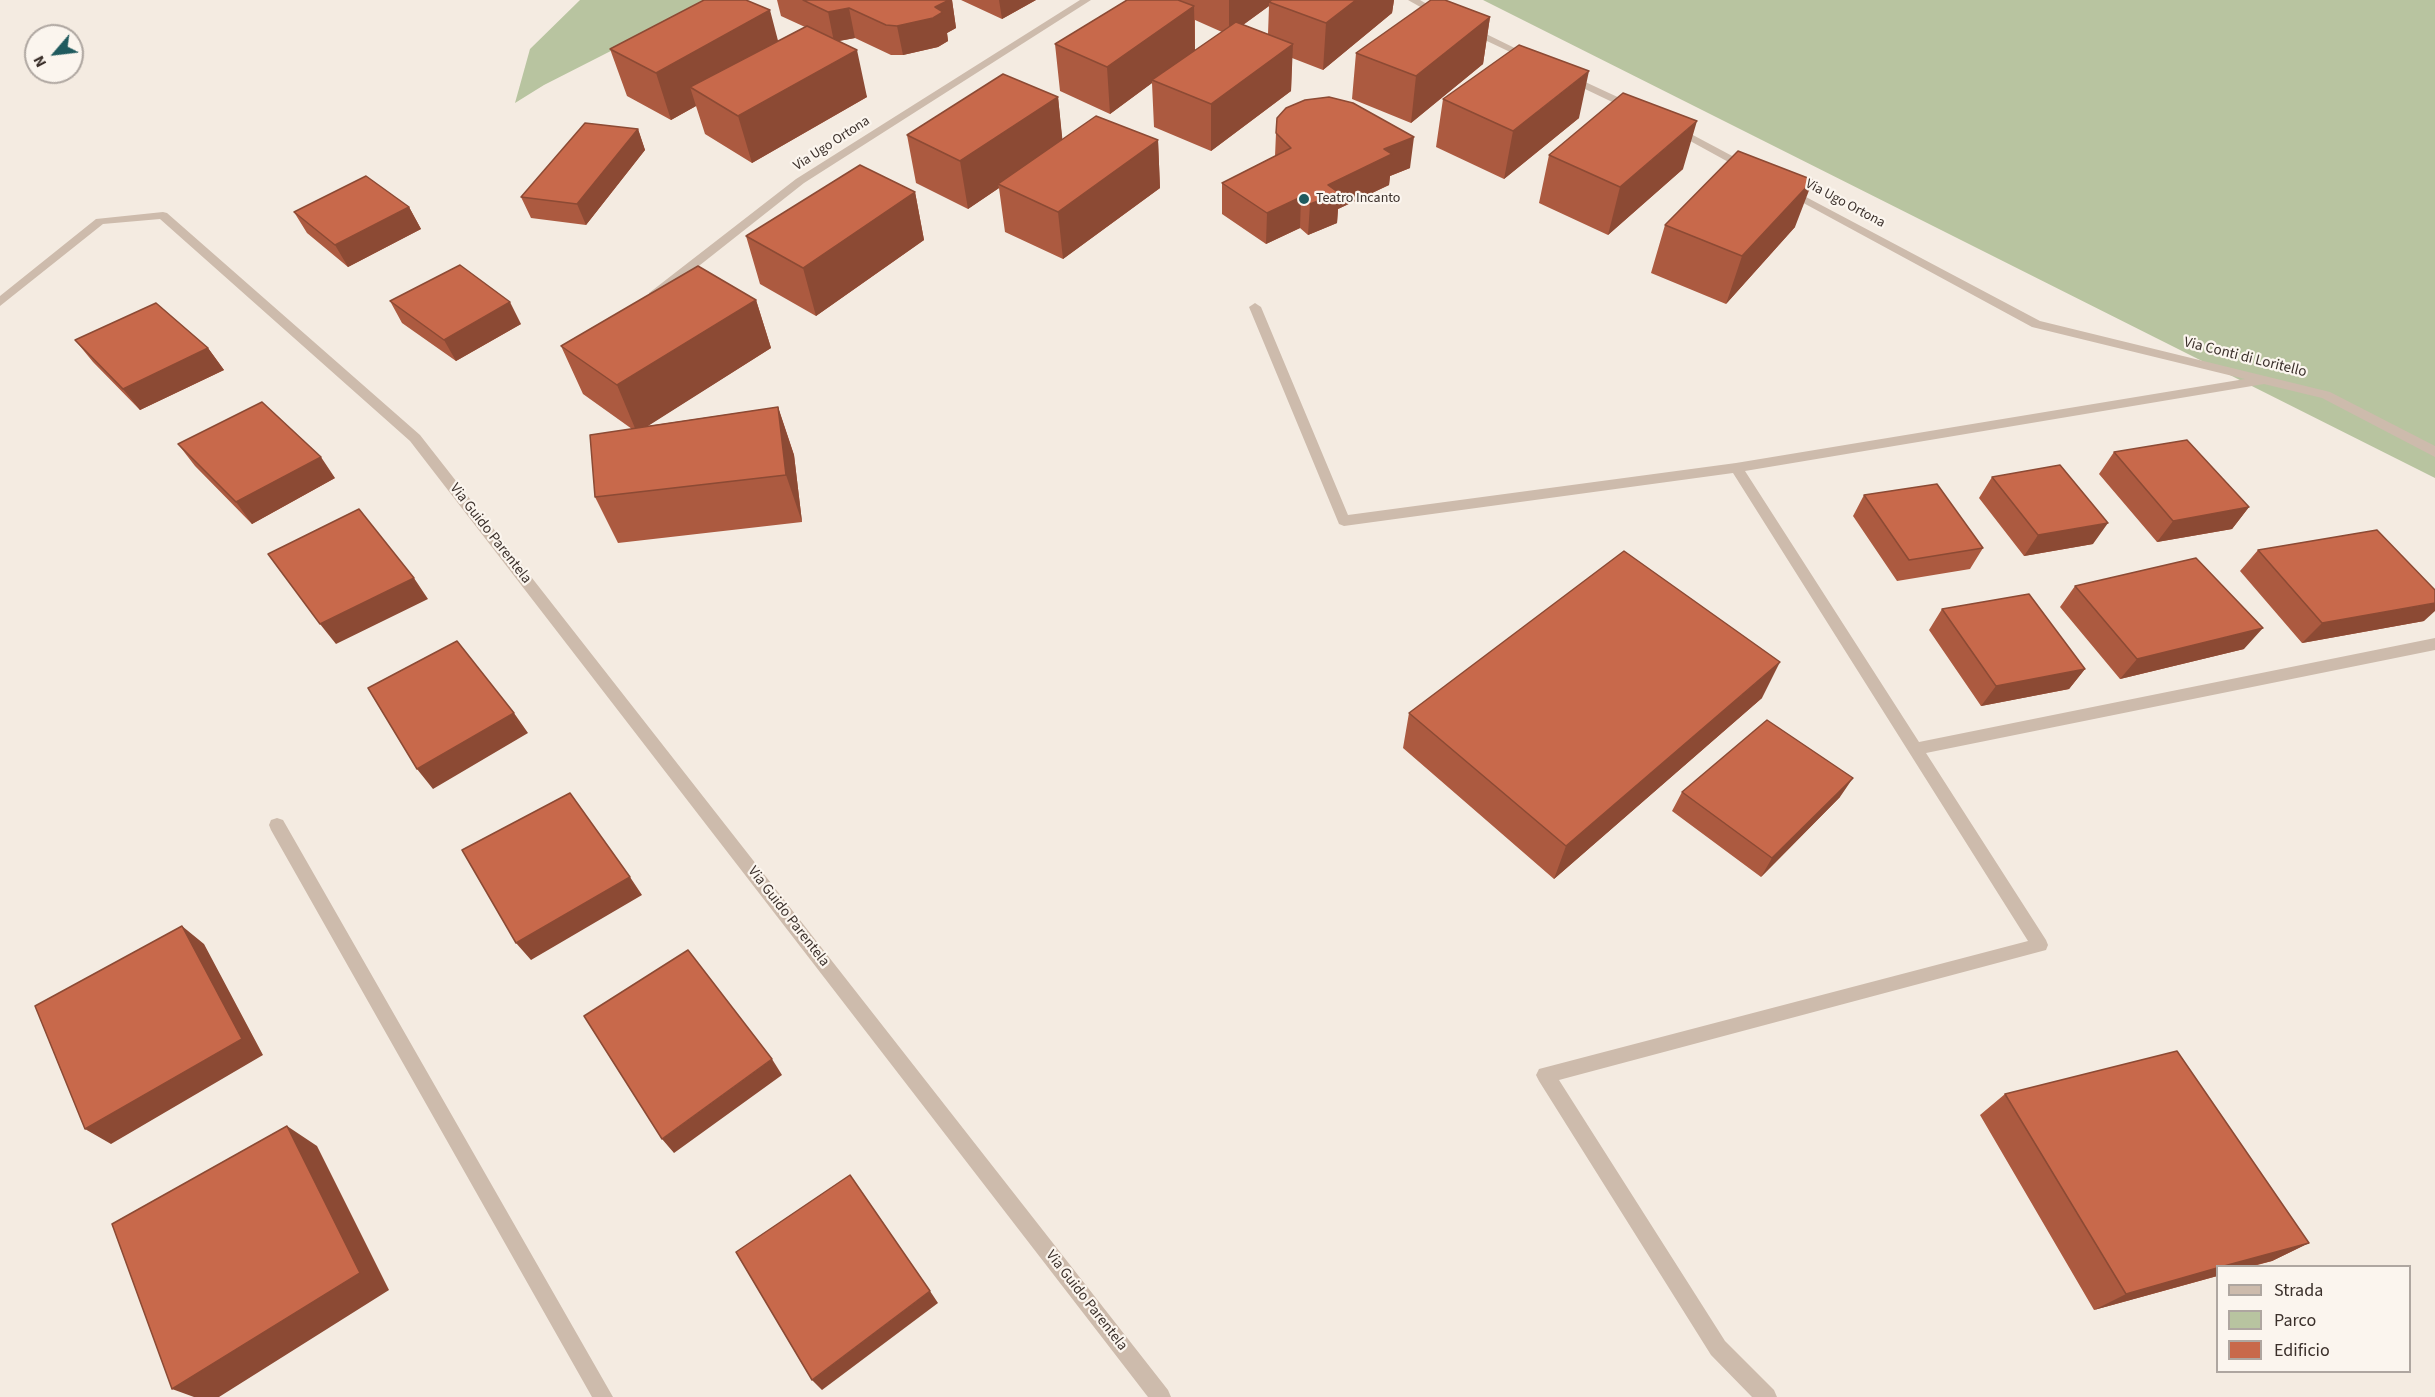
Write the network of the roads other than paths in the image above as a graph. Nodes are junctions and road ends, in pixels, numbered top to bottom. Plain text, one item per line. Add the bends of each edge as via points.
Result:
1 (1086, 0) edge
2 (1413, 0) edge
3 (1641, 113) edge
4 (1663, 123) edge
5 (1756, 173) edge
6 (1777, 184) edge
7 (0, 302) edge
8 (644, 303) edge
9 (1255, 307) dead end
10 (2036, 324) joint
11 (2266, 380) junction
12 (2435, 452) edge
13 (1736, 468) junction
14 (2435, 644) edge
15 (1915, 749) junction
16 (277, 825) dead end
17 (603, 1397) edge
18 (1161, 1397) edge
19 (1767, 1397) edge

1 - 8 street, Via Ugo Ortona via 800,181
2 - 3 street
4 - 5 street
6 - 10 street, Via Ugo Ortona
7 - 18 street, Via Guido Parentela via 100,221 163,215 415,438
9 - 13 street via 1344,521
10 - 11 street, Via Conti di Loritello
11 - 12 street, Via Conti di Loritello via 2326,395
11 - 13 street
13 - 15 street
14 - 15 street
15 - 19 street via 2040,945 1545,1075 1718,1348
16 - 17 street

